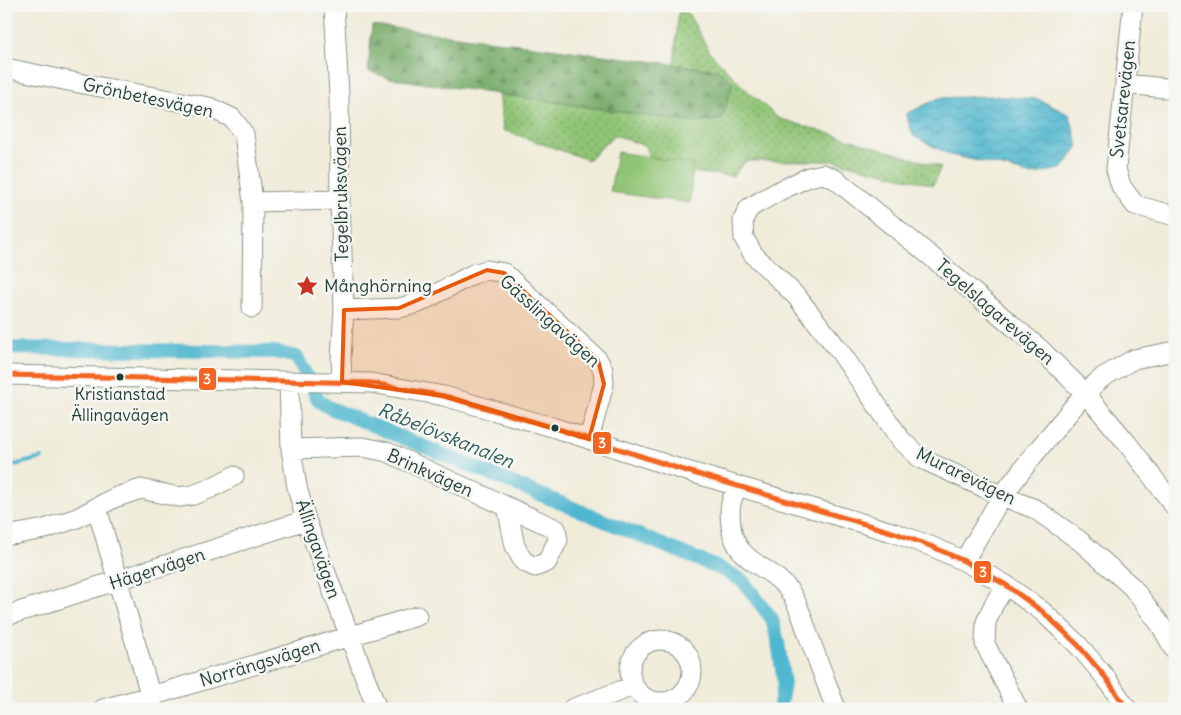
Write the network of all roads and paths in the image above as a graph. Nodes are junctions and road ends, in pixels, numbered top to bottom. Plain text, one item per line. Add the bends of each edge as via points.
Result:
1 (334, 6) edge
2 (1133, 6) edge
3 (6, 68) edge
4 (1125, 84) junction
5 (1175, 89) edge
6 (779, 191) joint
7 (340, 200) junction
8 (254, 202) junction
9 (1175, 216) edge
10 (252, 308) dead end
11 (344, 310) junction
12 (1175, 351) edge
13 (6, 375) edge
14 (296, 382) junction
15 (334, 382) junction
16 (1086, 393) junction
17 (589, 439) junction
18 (292, 449) junction
19 (234, 476) dead end
20 (737, 486) junction
21 (1002, 496) junction
22 (507, 507) dead end
23 (97, 508) junction
24 (1175, 508) edge
25 (306, 520) junction
26 (6, 536) edge
27 (964, 561) junction
28 (118, 581) junction
29 (1006, 585) junction
30 (6, 616) edge
31 (418, 616) dead end
32 (349, 636) junction
33 (1175, 651) edge
34 (633, 686) dead end
35 (153, 703) edge
36 (103, 709) edge
37 (377, 709) edge
38 (572, 709) edge
39 (836, 709) edge
40 (1018, 709) edge
41 (1126, 709) edge

1 - 7 street, Tegelbruksvägen
2 - 4 street, Svetsarevägen
3 - 8 street, Grönbetesvägen via 209,107 232,118 244,134
4 - 5 street
4 - 9 street, Svetsarevägen via 1116,170 1121,186 1135,205
6 - 16 street, Tegelslagarevägen via 823,174 836,179 1026,337
6 - 21 street, Murarevägen via 749,208 743,220 744,238 754,254 797,297 841,352 901,440 920,458
7 - 8 street
7 - 11 street, Tegelbruksvägen
8 - 10 street, Grönbetesvägen
11 - 15 street, Tegelbruksvägen via 341,357
11 - 17 street, Gässlingavägen via 399,308 473,274 487,270 504,273 598,360 604,384
12 - 16 street via 1134,359 1103,377
13 - 14 street
14 - 15 street
14 - 18 street, Ällingavägen
15 - 17 street via 380,385 444,396
16 - 21 street
16 - 24 street, Tegelslagarevägen
17 - 20 street
18 - 22 street, Brinkvägen via 363,447 387,452
18 - 25 street, Ällingavägen
19 - 23 street via 193,495 179,497 141,489
20 - 27 street via 895,533
20 - 39 street via 730,502 735,542 747,558 780,580 792,596
21 - 27 street
21 - 33 street, Murarevägen via 1035,509 1080,540 1125,580 1160,624
23 - 26 street via 45,529
23 - 28 street
25 - 28 street, Hägervägen
25 - 32 street, Ällingavägen
27 - 29 street
28 - 30 street, Hägervägen
28 - 35 street
29 - 40 street via 986,622 985,644
29 - 41 street via 1043,612 1078,645 1106,678
31 - 32 street, Norrängsvägen
32 - 35 street, Norrängsvägen
32 - 37 street, Ällingavägen
34 - 38 street
35 - 36 street, Norrängsvägen

